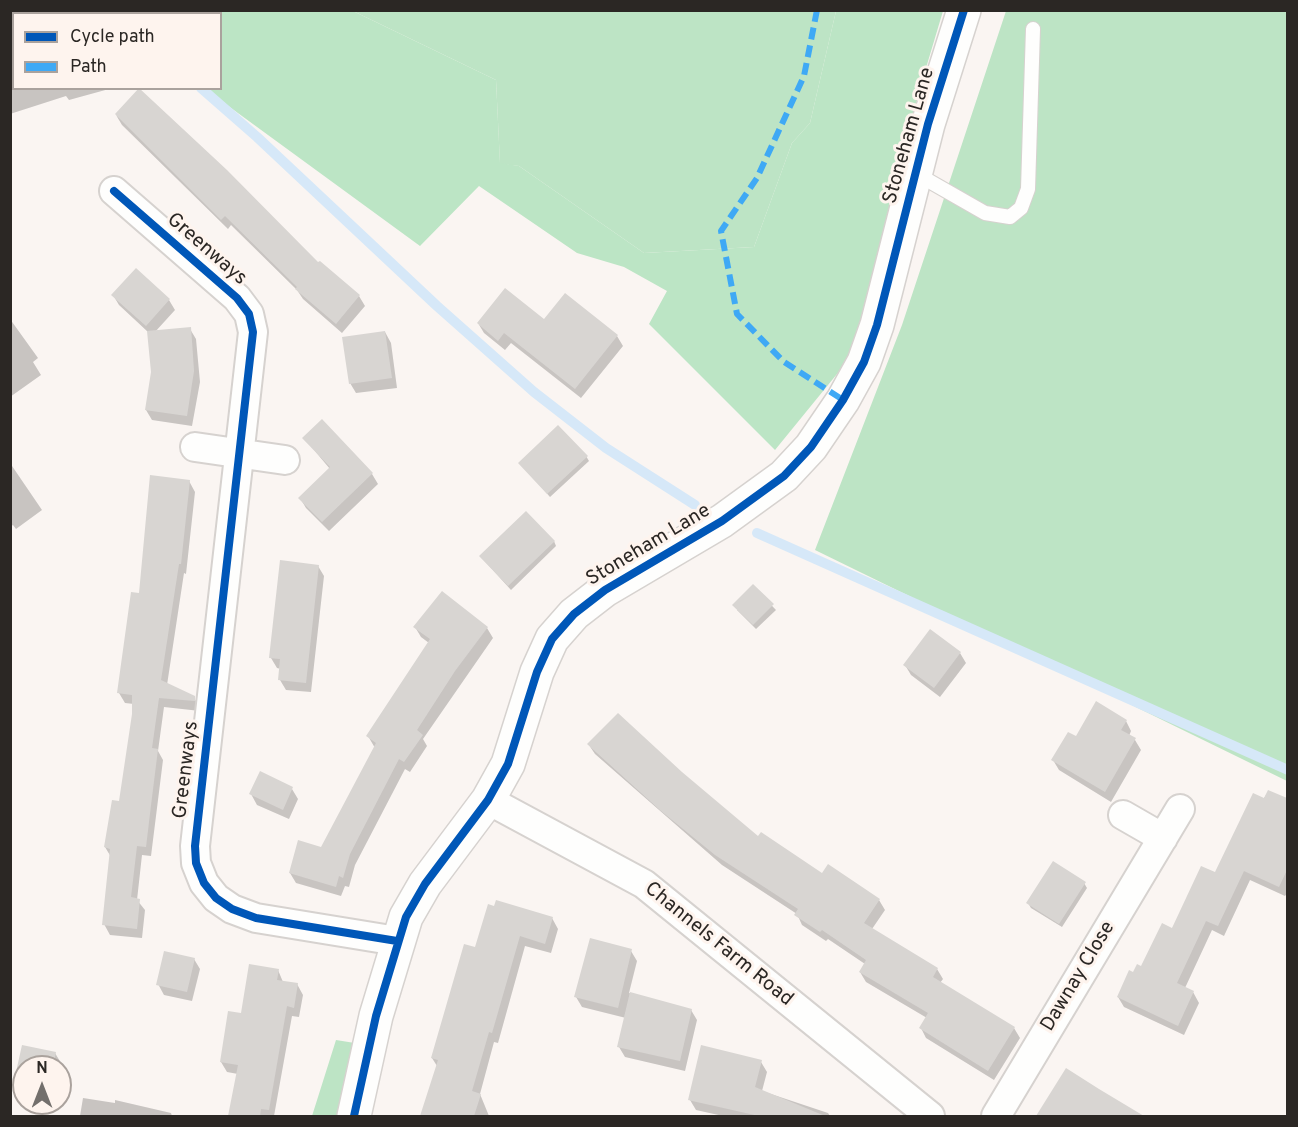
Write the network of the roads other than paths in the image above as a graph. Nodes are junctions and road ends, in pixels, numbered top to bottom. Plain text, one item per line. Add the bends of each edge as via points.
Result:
1 (964, 10) edge
2 (1033, 29) dead end
3 (915, 173) junction
4 (114, 191) dead end
5 (195, 447) dead end
6 (240, 454) junction
7 (285, 460) dead end
8 (488, 800) junction
9 (1180, 809) dead end
10 (1124, 815) dead end
11 (1163, 838) junction
12 (398, 941) junction
13 (354, 1116) edge
14 (930, 1116) edge
15 (996, 1116) edge

1 - 3 street, Stoneham Lane
2 - 3 lane via 1028,189 1021,208 1010,217 985,213
3 - 8 street, Stoneham Lane via 864,362 811,447 784,476 722,521 605,590 574,614 552,639 537,672 508,764
4 - 6 street, Greenways via 237,298 249,314 253,332
5 - 6 street
6 - 7 street
6 - 12 street, Greenways via 196,863 204,883 232,909 256,918
8 - 12 street, Stoneham Lane via 425,884 406,916
8 - 14 street, Channels Farm Road via 644,884
9 - 11 street, Dawnay Close
10 - 11 street
11 - 15 street, Dawnay Close
12 - 13 street, Stoneham Lane via 376,1016

